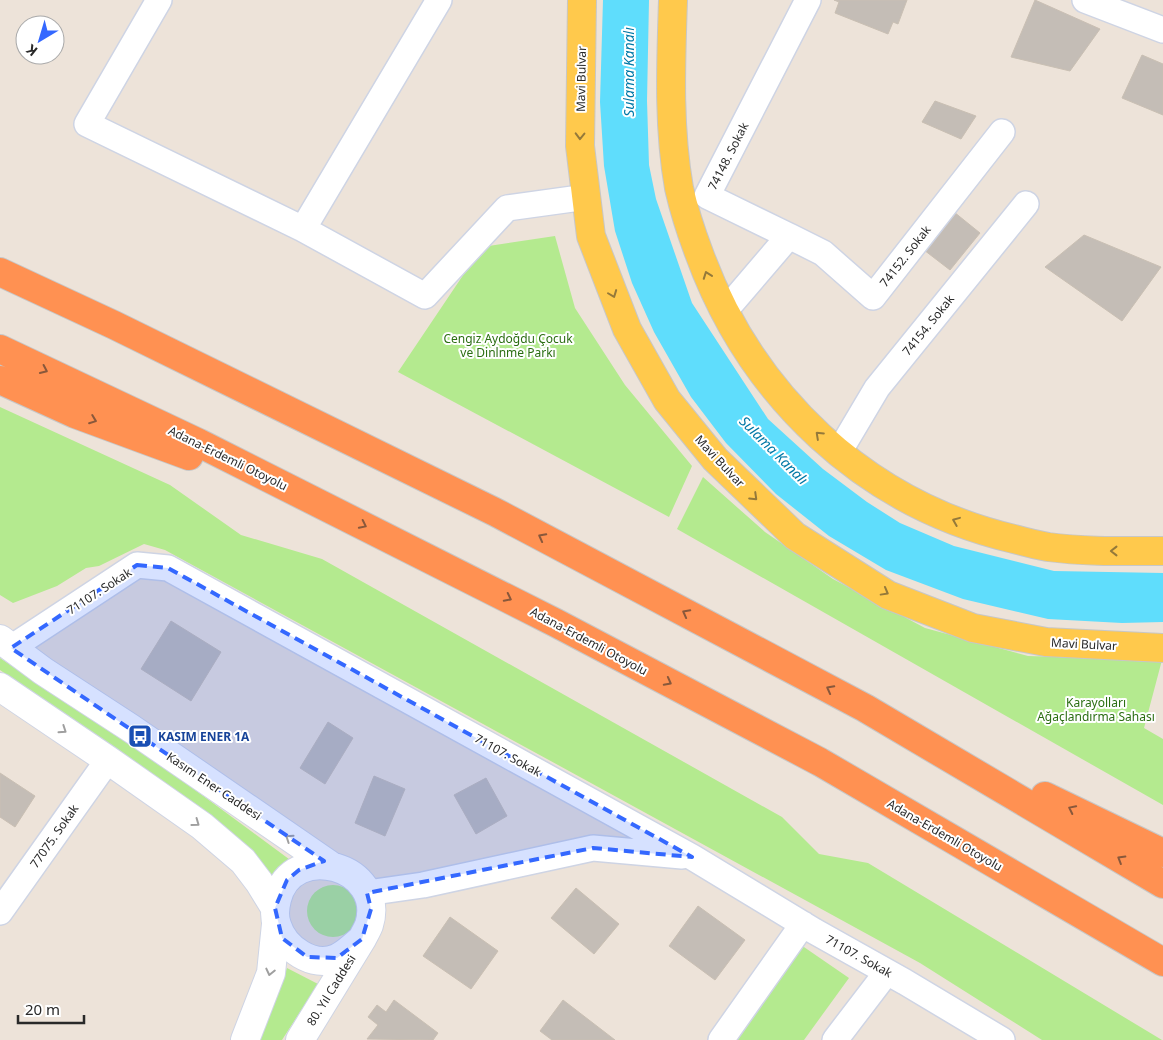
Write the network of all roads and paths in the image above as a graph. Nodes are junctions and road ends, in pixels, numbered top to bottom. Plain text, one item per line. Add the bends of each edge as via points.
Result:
1 (159, 0) edge
2 (438, 0) edge
3 (582, 0) edge
4 (672, 0) edge
5 (808, 0) edge
6 (1085, 0) edge
7 (1163, 30) edge
8 (1002, 132) dead end
9 (587, 197) junction
10 (1026, 204) dead end
11 (303, 229) junction
12 (789, 236) junction
13 (0, 272) edge
14 (724, 312) junction
15 (0, 349) edge
16 (0, 380) edge
17 (839, 452) junction
18 (337, 512) junction
19 (1163, 551) edge
20 (4, 647) edge
21 (1163, 648) edge
22 (0, 680) edge
23 (0, 687) edge
24 (23, 702) junction
25 (865, 708) junction
26 (108, 760) junction
27 (1163, 853) edge
28 (692, 857) junction
29 (330, 865) junction
30 (1163, 884) edge
31 (367, 893) junction
32 (0, 912) edge
33 (275, 916) junction
34 (803, 924) junction
35 (362, 940) junction
36 (1128, 941) junction
37 (1163, 962) edge
38 (1163, 968) edge
39 (887, 972) junction
40 (309, 1037) edge
41 (245, 1040) edge
42 (721, 1040) edge
43 (836, 1040) edge
44 (1002, 1040) edge

1 - 11 street via 87,124
2 - 11 street
3 -> 9 main road, Mavi Bulvar via 580,146
14 -> 4 main road via 690,228 678,181 670,95
5 - 12 street, 74148. Sokak via 707,196
6 - 7 street
8 - 12 street, 74152. Sokak via 873,297 823,253
9 - 11 street via 507,208 425,296
9 -> 21 main road, Mavi Bulvar via 592,236 627,329 667,400 715,459 795,536 888,595 973,628 1046,642
10 - 17 street, 74154. Sokak via 876,388
12 - 14 street
25 -> 13 highway via 495,512
17 -> 14 main road via 799,417 766,378
15 -> 18 highway, Adana-Erdemli Otoyolu
16 -> 18 highway via 75,414
19 -> 17 main road via 1056,548 997,535 955,521 904,497
18 -> 36 highway, Adana-Erdemli Otoyolu via 548,618 820,762
20 - 28 street, 71107. Sokak via 137,565 168,568
29 -> 20 main road, Kasım Ener Caddesi
22 - 24 main road
23 - 24 main road
24 -> 26 main road
27 -> 25 highway
30 -> 25 highway
26 - 32 street, 77075. Sokak
26 -> 33 main road via 202,826 243,862 259,882
28 - 31 street via 593,848 423,885
28 - 34 street, 71107. Sokak
29 - 31 main road via 345,870
29 - 33 main road via 314,865 299,870 287,880 278,893
31 - 35 main road via 371,909 369,925
33 - 35 main road via 282,938 293,950 306,957 337,958
33 -> 41 main road via 271,972
34 - 39 street, 71107. Sokak
34 - 42 street
35 - 40 main road, 80. Yıl Caddesi
36 - 37 highway, Adana-Erdemli Otoyolu
36 - 38 highway
39 - 43 street
39 - 44 street, 71107. Sokak

